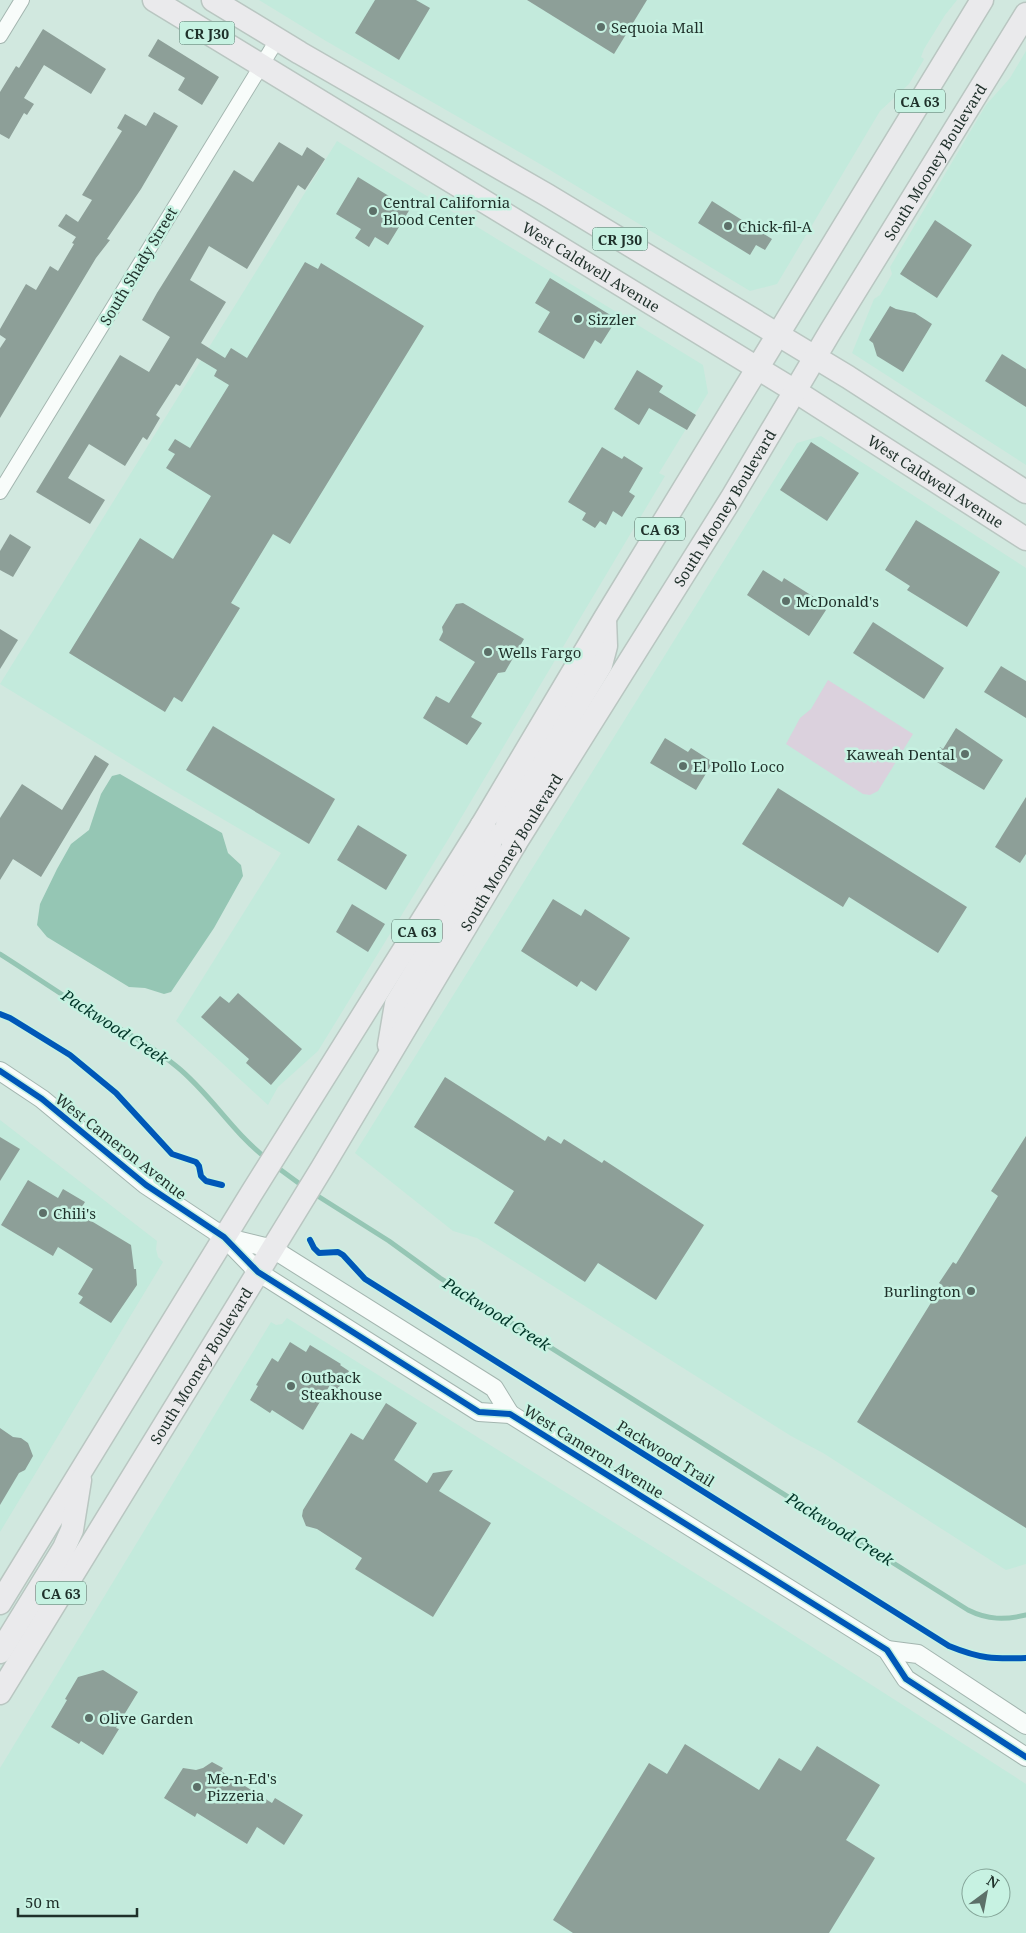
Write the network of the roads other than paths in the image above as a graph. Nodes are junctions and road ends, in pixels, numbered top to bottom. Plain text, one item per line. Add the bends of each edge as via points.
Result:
1 (22, 0) edge
2 (154, 0) edge
3 (213, 0) edge
4 (982, 0) edge
5 (1026, 14) edge
6 (0, 36) edge
7 (277, 40) junction
8 (260, 66) junction
9 (777, 335) junction
10 (815, 357) junction
11 (757, 368) junction
12 (795, 391) junction
13 (0, 492) edge
14 (1026, 492) edge
15 (1026, 539) edge
16 (605, 618) junction
17 (482, 826) junction
18 (515, 844) junction
19 (386, 1060) junction
20 (0, 1071) edge
21 (224, 1237) junction
22 (273, 1248) junction
23 (258, 1272) junction
24 (510, 1414) junction
25 (82, 1470) junction
26 (0, 1603) edge
27 (887, 1650) junction
28 (0, 1652) edge
29 (0, 1693) edge
30 (1026, 1725) edge
31 (1026, 1757) edge

1 - 6 street
2 - 8 main road, West Caldwell Avenue / CR J30
3 - 7 main road, CR J30
4 - 9 main road, CA 63
5 - 10 main road, South Mooney Boulevard / CA 63
7 - 8 street, South Shady Street
7 - 9 main road, CR J30 via 547,194
8 - 11 main road, West Caldwell Avenue / CR J30
8 - 13 street, South Shady Street
9 - 10 main road, CR J30
9 - 11 main road, CA 63
10 - 12 main road, South Mooney Boulevard / CA 63
10 - 14 main road, CR J30
11 - 12 main road, West Caldwell Avenue / CR J30
11 - 16 main road, CA 63
12 - 15 main road, West Caldwell Avenue / CR J30
12 - 18 main road, South Mooney Boulevard / CA 63 via 727,506
16 - 17 main road, CA 63
16 - 18 main road via 606,646 601,664 506,824
17 - 19 main road via 489,833 489,850 396,1004
17 - 21 main road, CA 63
18 - 19 main road, South Mooney Boulevard / CA 63
19 - 22 main road, South Mooney Boulevard / CA 63
20 - 21 street, West Cameron Avenue via 42,1099 146,1185
21 - 22 street, West Cameron Avenue
21 - 23 street, West Cameron Avenue
21 - 25 main road, CA 63
22 - 23 main road, South Mooney Boulevard / CA 63
22 - 24 street, West Cameron Avenue via 494,1388
23 - 24 street, West Cameron Avenue via 479,1412
23 - 29 main road, South Mooney Boulevard / CA 63
24 - 27 street, West Cameron Avenue
25 - 26 main road, CA 63
25 - 28 main road via 72,1530 64,1548
27 - 30 street, West Cameron Avenue via 918,1654
27 - 31 street, West Cameron Avenue via 906,1679

